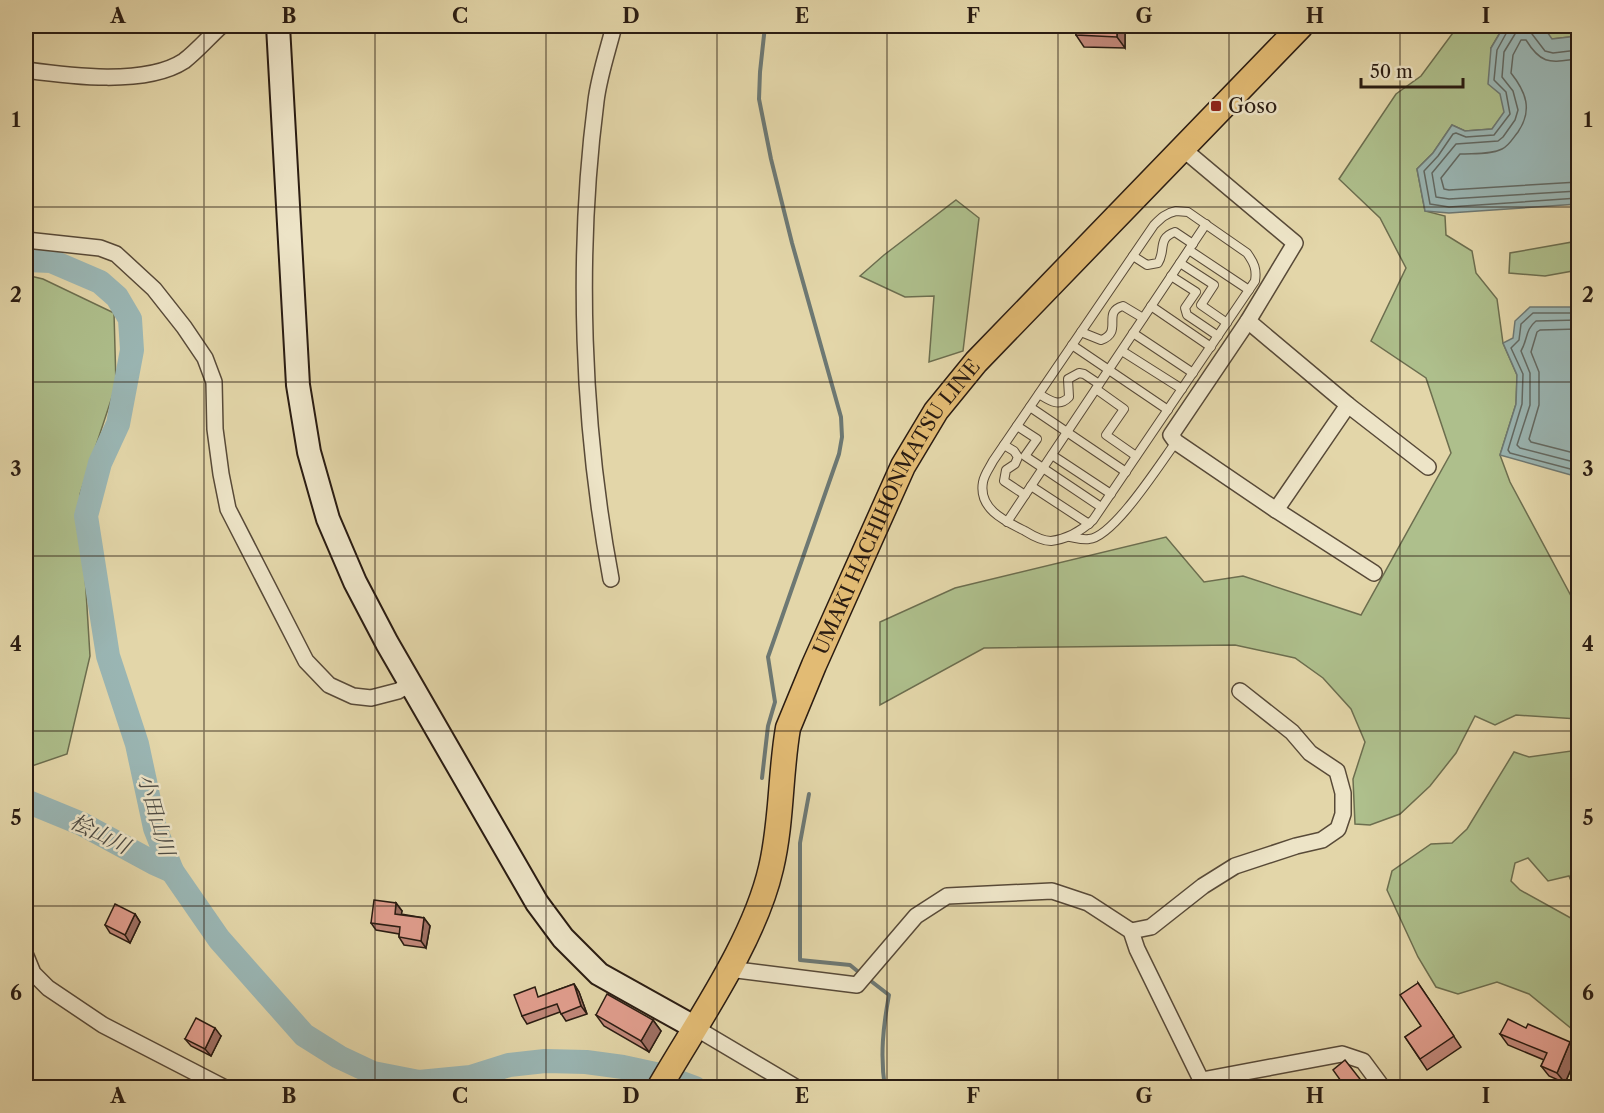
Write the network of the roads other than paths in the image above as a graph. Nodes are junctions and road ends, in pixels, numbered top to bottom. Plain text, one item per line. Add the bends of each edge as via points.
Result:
1 (221, 26) edge
2 (278, 26) edge
3 (614, 26) edge
4 (1301, 26) edge
5 (26, 70) edge
6 (1183, 149) junction
7 (1206, 224) junction
8 (26, 240) edge
9 (1191, 247) junction
10 (1132, 256) junction
11 (1180, 262) junction
12 (1171, 276) junction
13 (1249, 290) junction
14 (1151, 306) junction
15 (1143, 318) junction
16 (1248, 321) junction
17 (1227, 323) junction
18 (1081, 332) junction
19 (1134, 333) junction
20 (1218, 336) junction
21 (1072, 345) junction
22 (1211, 347) junction
23 (1122, 351) junction
24 (1109, 370) junction
25 (1193, 373) junction
26 (1097, 387) junction
27 (1182, 389) junction
28 (1039, 393) junction
29 (1348, 405) junction
30 (1030, 407) junction
31 (1168, 410) junction
32 (1017, 426) junction
33 (1067, 432) junction
34 (1176, 442) junction
35 (1004, 445) junction
36 (1052, 455) junction
37 (1136, 456) junction
38 (1428, 467) dead end
39 (1043, 468) junction
40 (1126, 472) junction
41 (1031, 486) junction
42 (1111, 494) junction
43 (1025, 495) junction
44 (1101, 507) junction
45 (1276, 510) junction
46 (1007, 522) junction
47 (1089, 524) junction
48 (1068, 537) junction
49 (1374, 573) dead end
50 (611, 579) dead end
51 (411, 684) junction
52 (1240, 690) dead end
53 (1131, 932) junction
54 (26, 956) edge
55 (729, 969) junction
56 (694, 1027) junction
57 (664, 1078) edge
58 (1203, 1084) edge
59 (225, 1088) edge
60 (797, 1088) edge
61 (1383, 1088) edge

1 - 5 street via 185,60 164,71 120,77
2 - 51 street via 298,385 309,452 328,519 355,582
3 - 50 street via 596,99 587,189 584,328 601,526
4 - 6 main road, UMAKI HACHIHONMATSU LINE
6 - 16 street via 1295,243
6 - 55 main road, UMAKI HACHIHONMATSU LINE via 976,362 916,443 880,515 788,728 778,833 770,871 753,922
7 - 9 lane
7 - 10 lane via 1188,212 1169,212 1154,225
7 - 13 lane via 1254,262 1255,281
8 - 51 street via 100,248 116,254 154,289 205,358 214,382 215,429 228,509 306,661 329,685 353,696 371,698
9 - 10 lane via 1175,232 1161,244 1162,257 1158,263 1147,265
9 - 11 lane
9 - 13 lane
10 - 18 lane
11 - 12 lane
11 - 17 lane via 1214,285 1201,305
12 - 14 lane
12 - 20 lane via 1196,292 1185,308 1187,315
13 - 17 lane
14 - 15 lane
14 - 22 lane
15 - 18 lane via 1123,306 1113,314 1113,332 1108,338 1101,340
15 - 19 lane
16 - 29 street
16 - 34 street via 1172,435
17 - 20 lane
18 - 21 lane
19 - 23 lane
19 - 25 lane
20 - 22 lane
21 - 24 lane
21 - 28 lane
22 - 25 lane
23 - 24 lane
23 - 27 lane
24 - 26 lane
24 - 31 lane
25 - 27 lane
26 - 28 lane via 1079,372 1068,379 1069,398 1064,402 1049,401
26 - 33 lane
26 - 37 lane via 1124,409 1106,435
27 - 31 lane
28 - 30 lane
29 - 38 street
29 - 45 street
30 - 32 lane
30 - 33 lane
31 - 37 lane
32 - 35 lane
32 - 39 lane via 1037,439 1025,456
33 - 36 lane
33 - 40 lane
34 - 45 street
34 - 48 lane via 1104,533 1090,539
35 - 43 lane via 1018,457 1006,470 1004,481
35 - 46 lane via 983,481 988,506
36 - 39 lane
36 - 42 lane
37 - 40 lane
39 - 41 lane
39 - 44 lane
40 - 42 lane
41 - 43 lane
41 - 47 lane
42 - 44 lane
43 - 46 lane
44 - 47 lane
45 - 49 street
46 - 48 lane via 1041,539
47 - 48 lane
51 - 56 street via 537,903 563,938 599,974
52 - 53 street via 1292,732 1310,753 1337,771 1343,793 1338,829 1322,840 1236,866 1151,927
53 - 55 street via 1088,903 1052,891 947,896 916,916 857,985
53 - 58 street
54 - 59 street via 33,973 48,988 103,1025
55 - 56 main road, UMAKI HACHIHONMATSU LINE
56 - 57 main road, UMAKI HACHIHONMATSU LINE
56 - 60 street
58 - 61 street via 1342,1054 1362,1061

